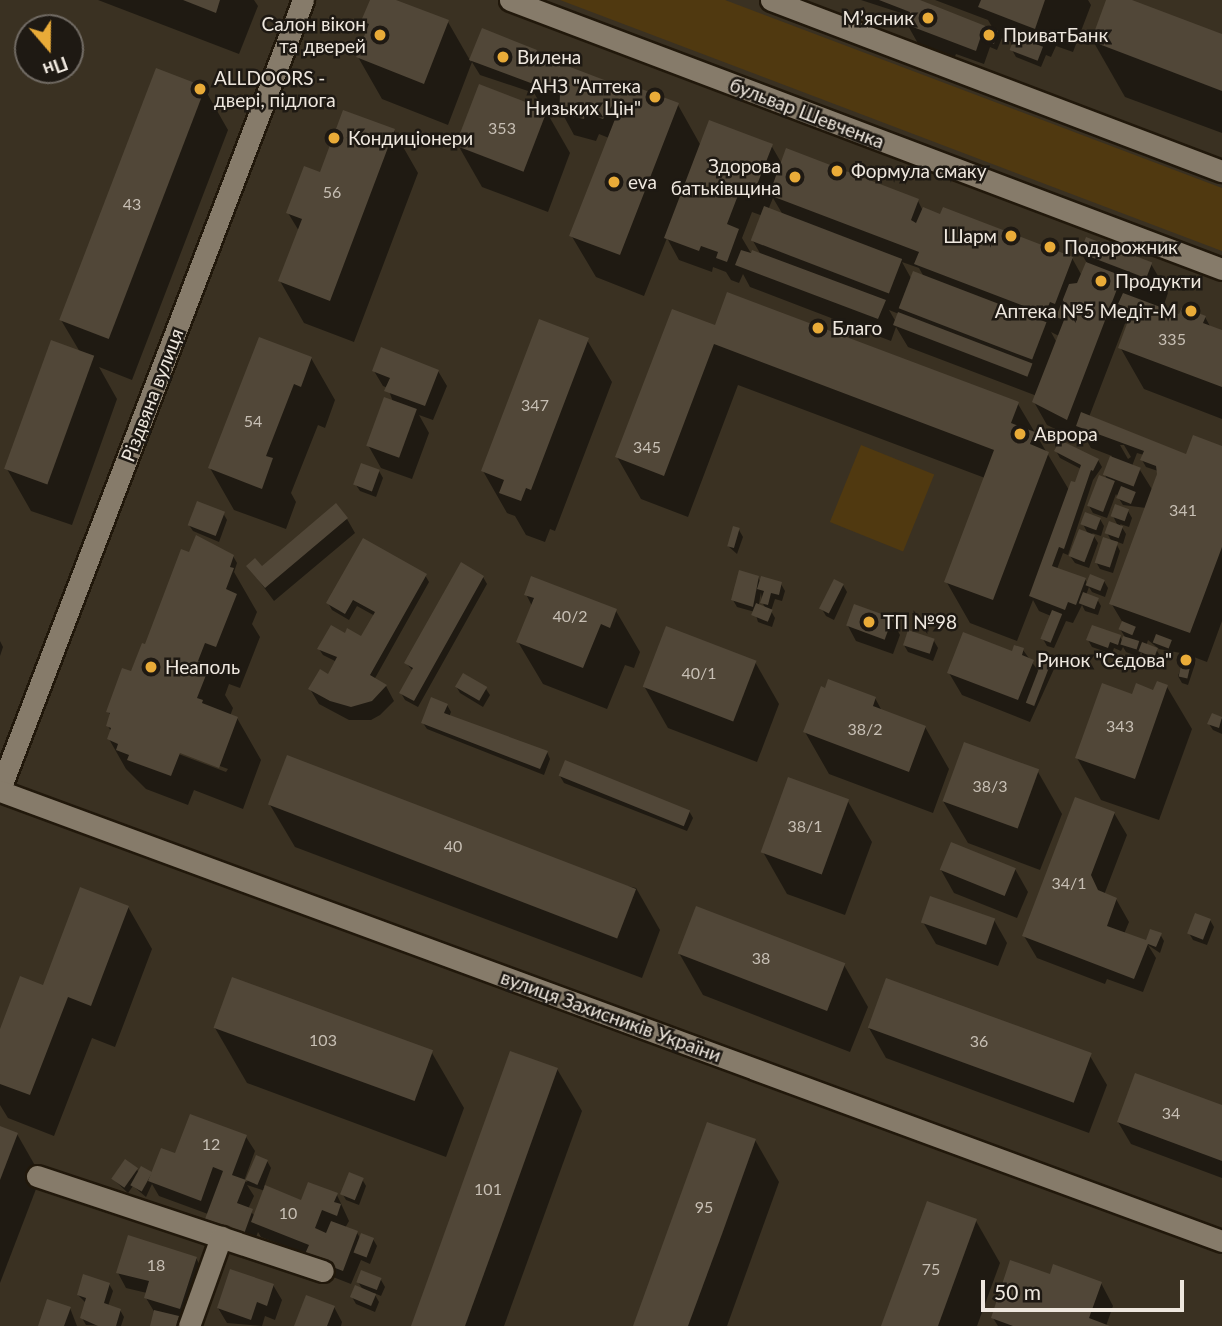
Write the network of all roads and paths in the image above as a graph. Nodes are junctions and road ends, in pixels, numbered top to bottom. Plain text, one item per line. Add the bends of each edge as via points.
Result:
1 (303, 0) edge
2 (510, 0) edge
3 (771, 0) edge
4 (1222, 171) edge
5 (1222, 269) edge
6 (0, 790) edge
7 (37, 1176) dead end
8 (221, 1237) junction
9 (1222, 1241) edge
10 (323, 1271) dead end
11 (189, 1326) edge

1 - 6 street, Різдвяна вулиця
2 - 5 street, бульвар Шевченка
3 - 4 street
6 - 9 street, вулиця Захисників України
7 - 8 street
8 - 10 street
8 - 11 street

